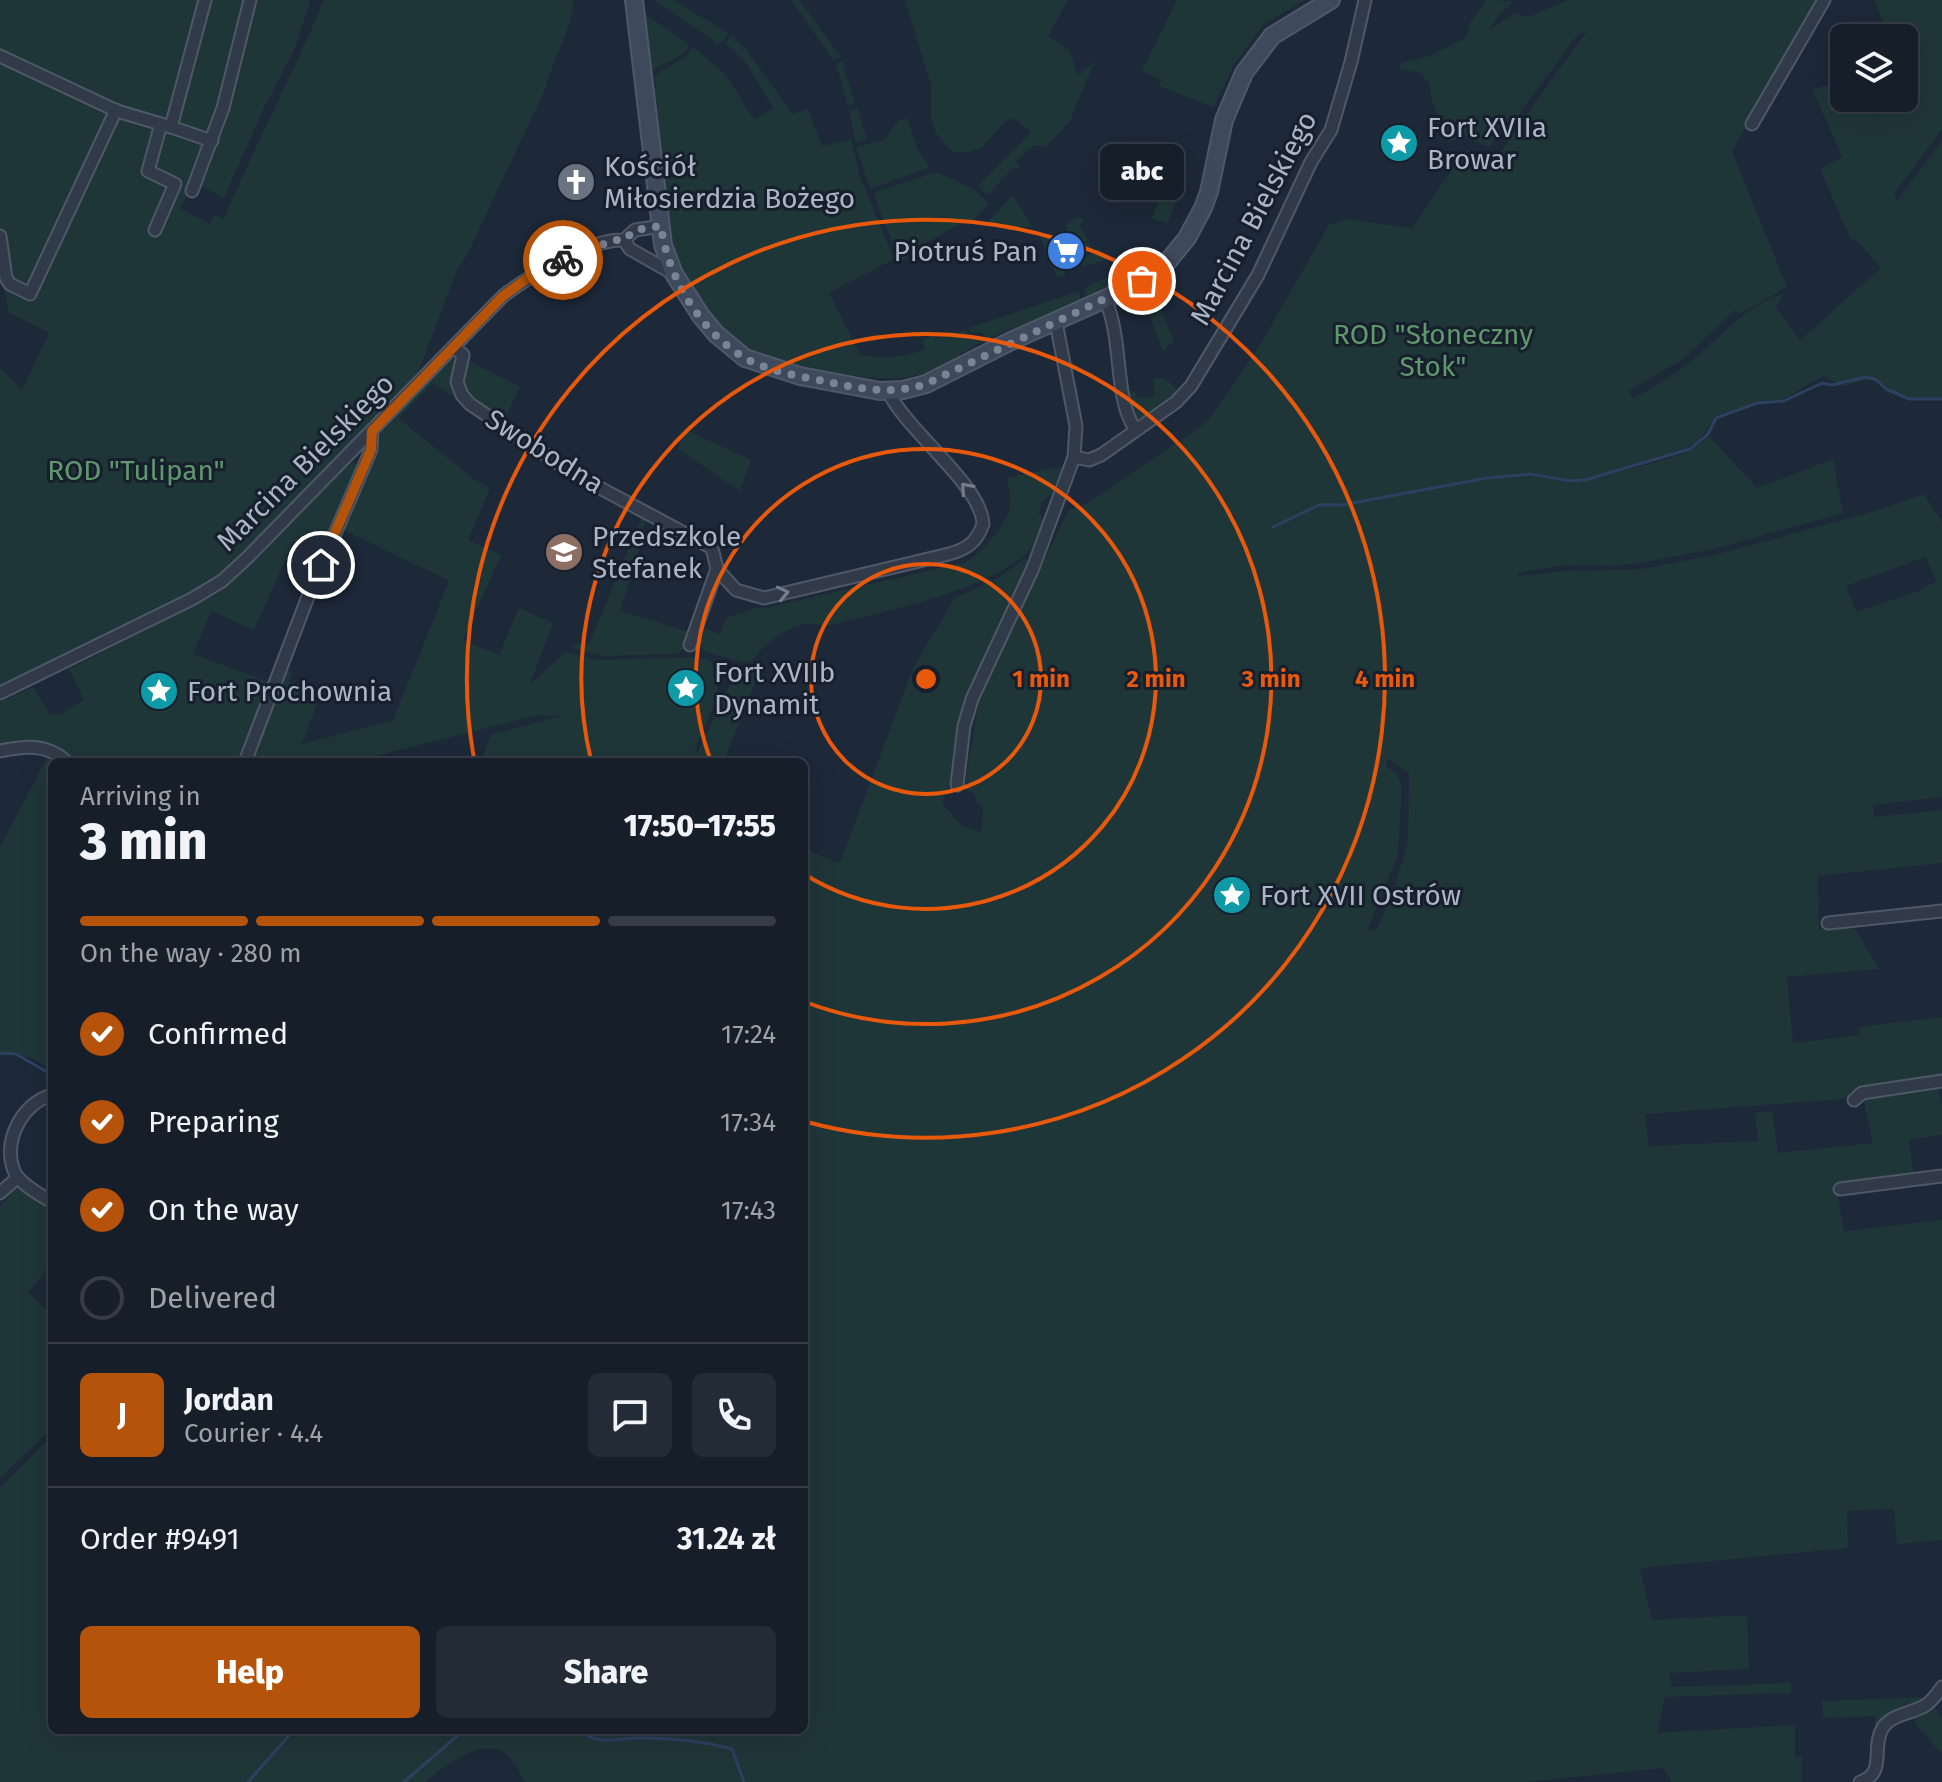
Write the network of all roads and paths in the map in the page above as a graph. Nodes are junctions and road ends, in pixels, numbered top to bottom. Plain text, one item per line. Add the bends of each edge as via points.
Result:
1 (205, 0) edge
2 (250, 0) edge
3 (634, 0) edge
4 (1331, 0) edge
5 (1365, 0) edge
6 (1824, 0) edge
7 (0, 56) edge
8 (116, 110) junction
9 (1752, 124) dead end
10 (166, 126) junction
11 (212, 141) junction
12 (192, 191) dead end
13 (661, 226) junction
14 (155, 230) dead end
15 (0, 236) edge
16 (624, 240) junction
17 (663, 245) junction
18 (646, 258) junction
19 (674, 274) junction
20 (1105, 299) junction
21 (1056, 322) junction
22 (455, 348) junction
23 (888, 391) junction
24 (1135, 429) junction
25 (372, 431) junction
26 (1074, 457) junction
27 (717, 569) junction
28 (690, 645) dead end
29 (0, 693) edge
30 (0, 751) edge
31 (61, 758) edge
32 (246, 758) edge
33 (957, 785) dead end
34 (1942, 911) edge
35 (1828, 923) dead end
36 (1942, 1081) edge
37 (48, 1097) edge
38 (1854, 1100) dead end
39 (1942, 1176) edge
40 (17, 1178) junction
41 (1840, 1189) dead end
42 (0, 1193) edge
43 (48, 1199) edge
44 (1942, 1687) edge
45 (1860, 1782) edge

1 - 10 street
2 - 11 street
3 - 13 street
4 - 20 street, Marcina Bielskiego via 1272,36 1244,73 1224,120 1209,192 1187,238 1151,277
5 - 24 street, Marcina Bielskiego via 1331,130 1258,275 1191,386
6 - 9 street
7 - 8 street
8 - 10 street
8 - 15 street via 30,294 6,278
10 - 11 street
10 - 14 street via 148,171 175,184
11 - 12 street
13 - 16 street, Marcina Bielskiego via 635,230
13 - 17 street, Marcina Bielskiego
16 - 18 street, Marcina Bielskiego
16 - 22 street, Marcina Bielskiego via 600,244 532,275 503,296
17 - 18 street
17 - 19 street, Marcina Bielskiego
18 - 19 street, Marcina Bielskiego
19 - 23 street, Marcina Bielskiego via 701,316 745,358 800,376
20 - 21 street, Marcina Bielskiego
20 - 24 street via 1117,337 1127,416
21 - 23 street, Marcina Bielskiego via 926,384
21 - 26 street via 1076,426
22 - 25 street, Marcina Bielskiego
22 - 27 street, Swobodna via 463,355 458,386 470,404 574,474 707,544
27 -> 23 street via 736,590 764,598 930,559 968,547 978,537 983,524 978,502
24 - 26 street, Marcina Bielskiego via 1101,455 1089,460
25 - 29 street, Marcina Bielskiego via 222,581
25 - 32 street via 371,450
26 - 33 street via 1033,568 972,699
27 - 28 street
30 - 31 street via 46,748
34 - 35 street
36 - 38 street via 1862,1093
37 - 40 street via 28,1106 14,1128 8,1154
39 - 41 street
40 - 42 street
40 - 43 street
44 - 45 street via 1926,1705 1884,1726 1877,1769

